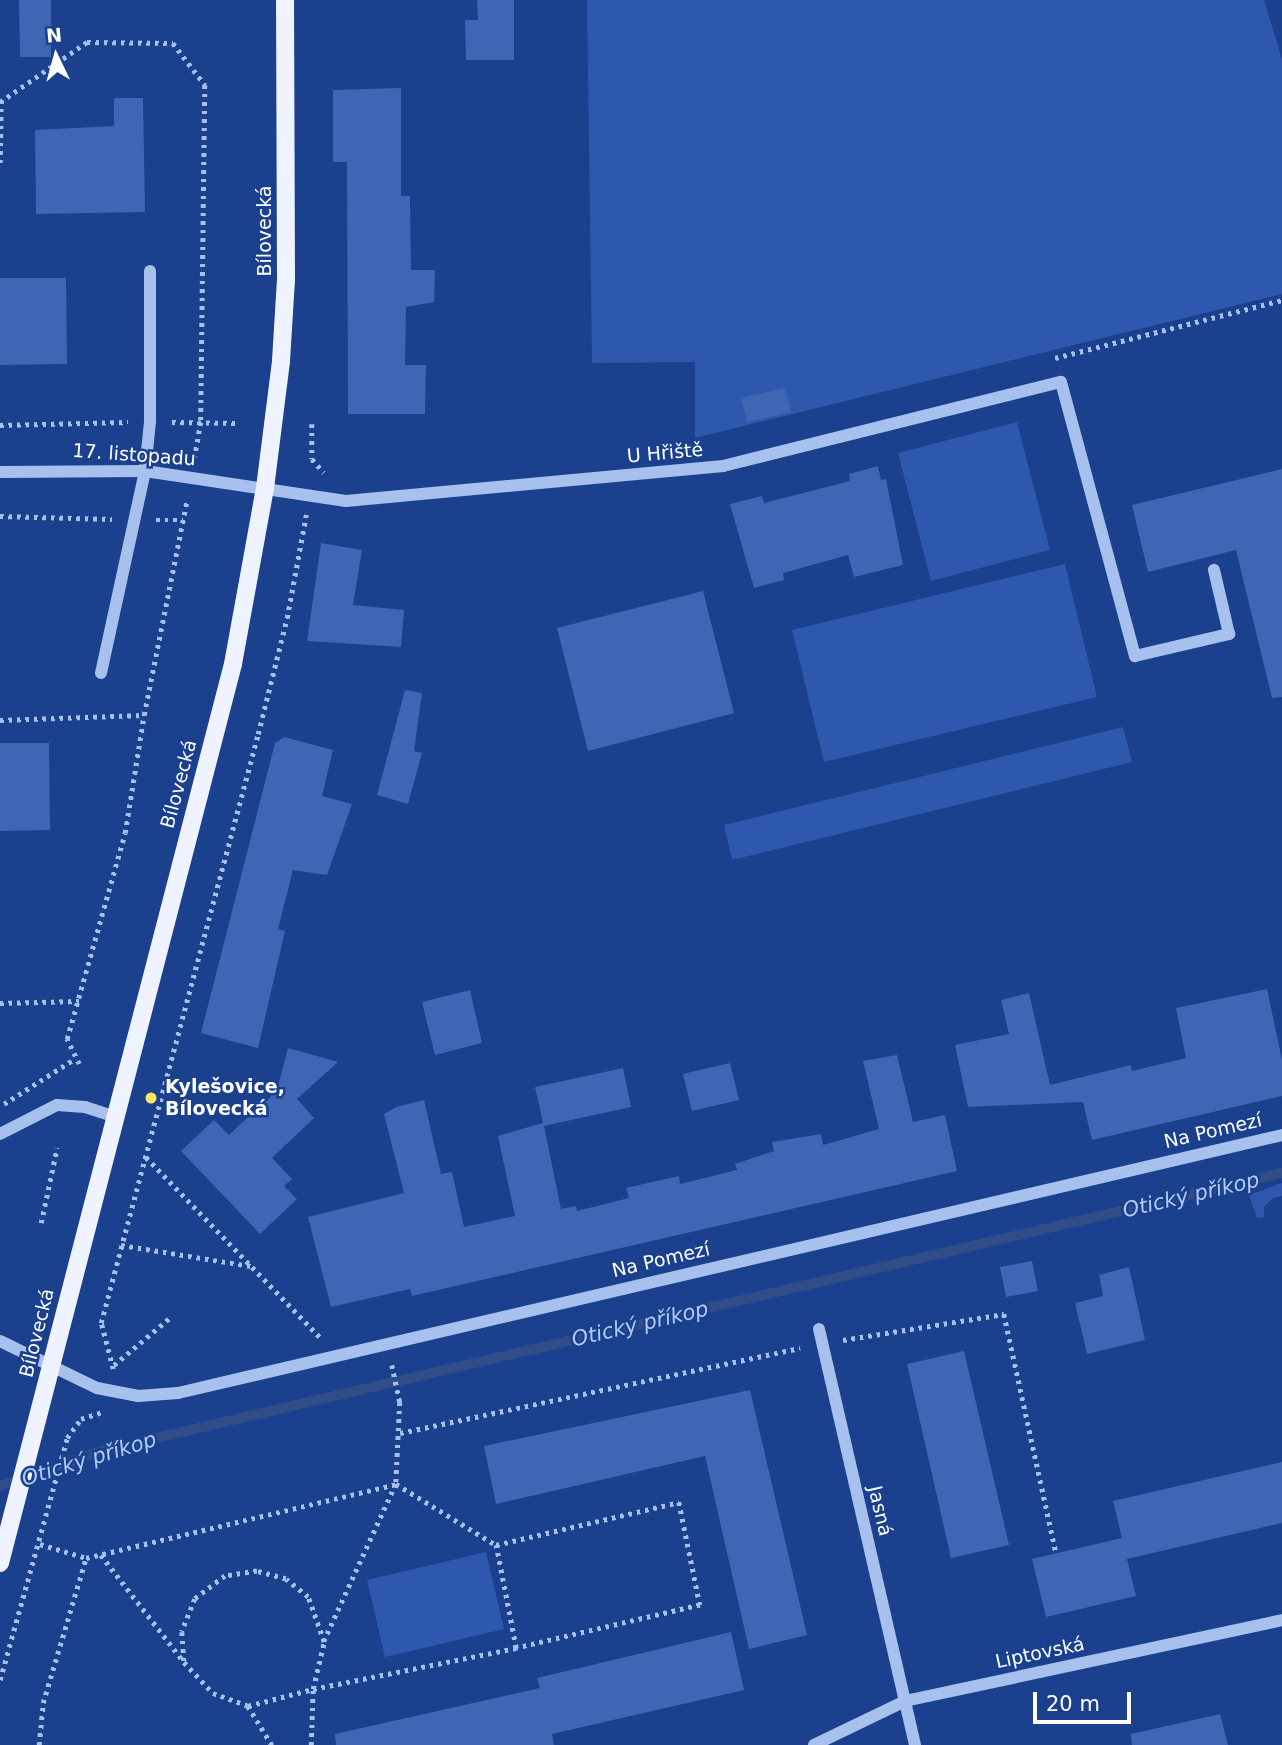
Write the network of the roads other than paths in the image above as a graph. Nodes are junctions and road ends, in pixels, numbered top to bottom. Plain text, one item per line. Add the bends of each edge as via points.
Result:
1 (285, 0) edge
2 (150, 271) dead end
3 (145, 471) junction
4 (0, 472) edge
5 (264, 488) junction
6 (1214, 570) dead end
7 (101, 673) dead end
8 (115, 1117) junction
9 (0, 1134) edge
10 (1282, 1135) edge
11 (819, 1329) dead end
12 (0, 1341) edge
13 (50, 1368) junction
14 (0, 1563) edge
15 (1282, 1620) edge
16 (905, 1701) junction
17 (814, 1745) edge
18 (915, 1745) edge

1 - 5 main road, Bílovecká via 284,322
2 - 3 street via 150,422
3 - 4 street, 17. listopadu
3 - 5 street, 17. listopadu
3 - 7 street
5 - 6 street, U Hřiště via 346,501 723,466 1061,382 1135,656 1229,634
5 - 8 main road, Bílovecká via 233,664
8 - 9 street via 85,1107 57,1105
8 - 13 main road, Bílovecká
10 - 13 street, Na Pomezí via 178,1393 138,1396 108,1391
11 - 16 street, Jasná
12 - 13 street, Na Pomezí
13 - 14 main road, Bílovecká
15 - 16 street, Liptovská
16 - 17 street, Liptovská
16 - 18 street, Jasná

